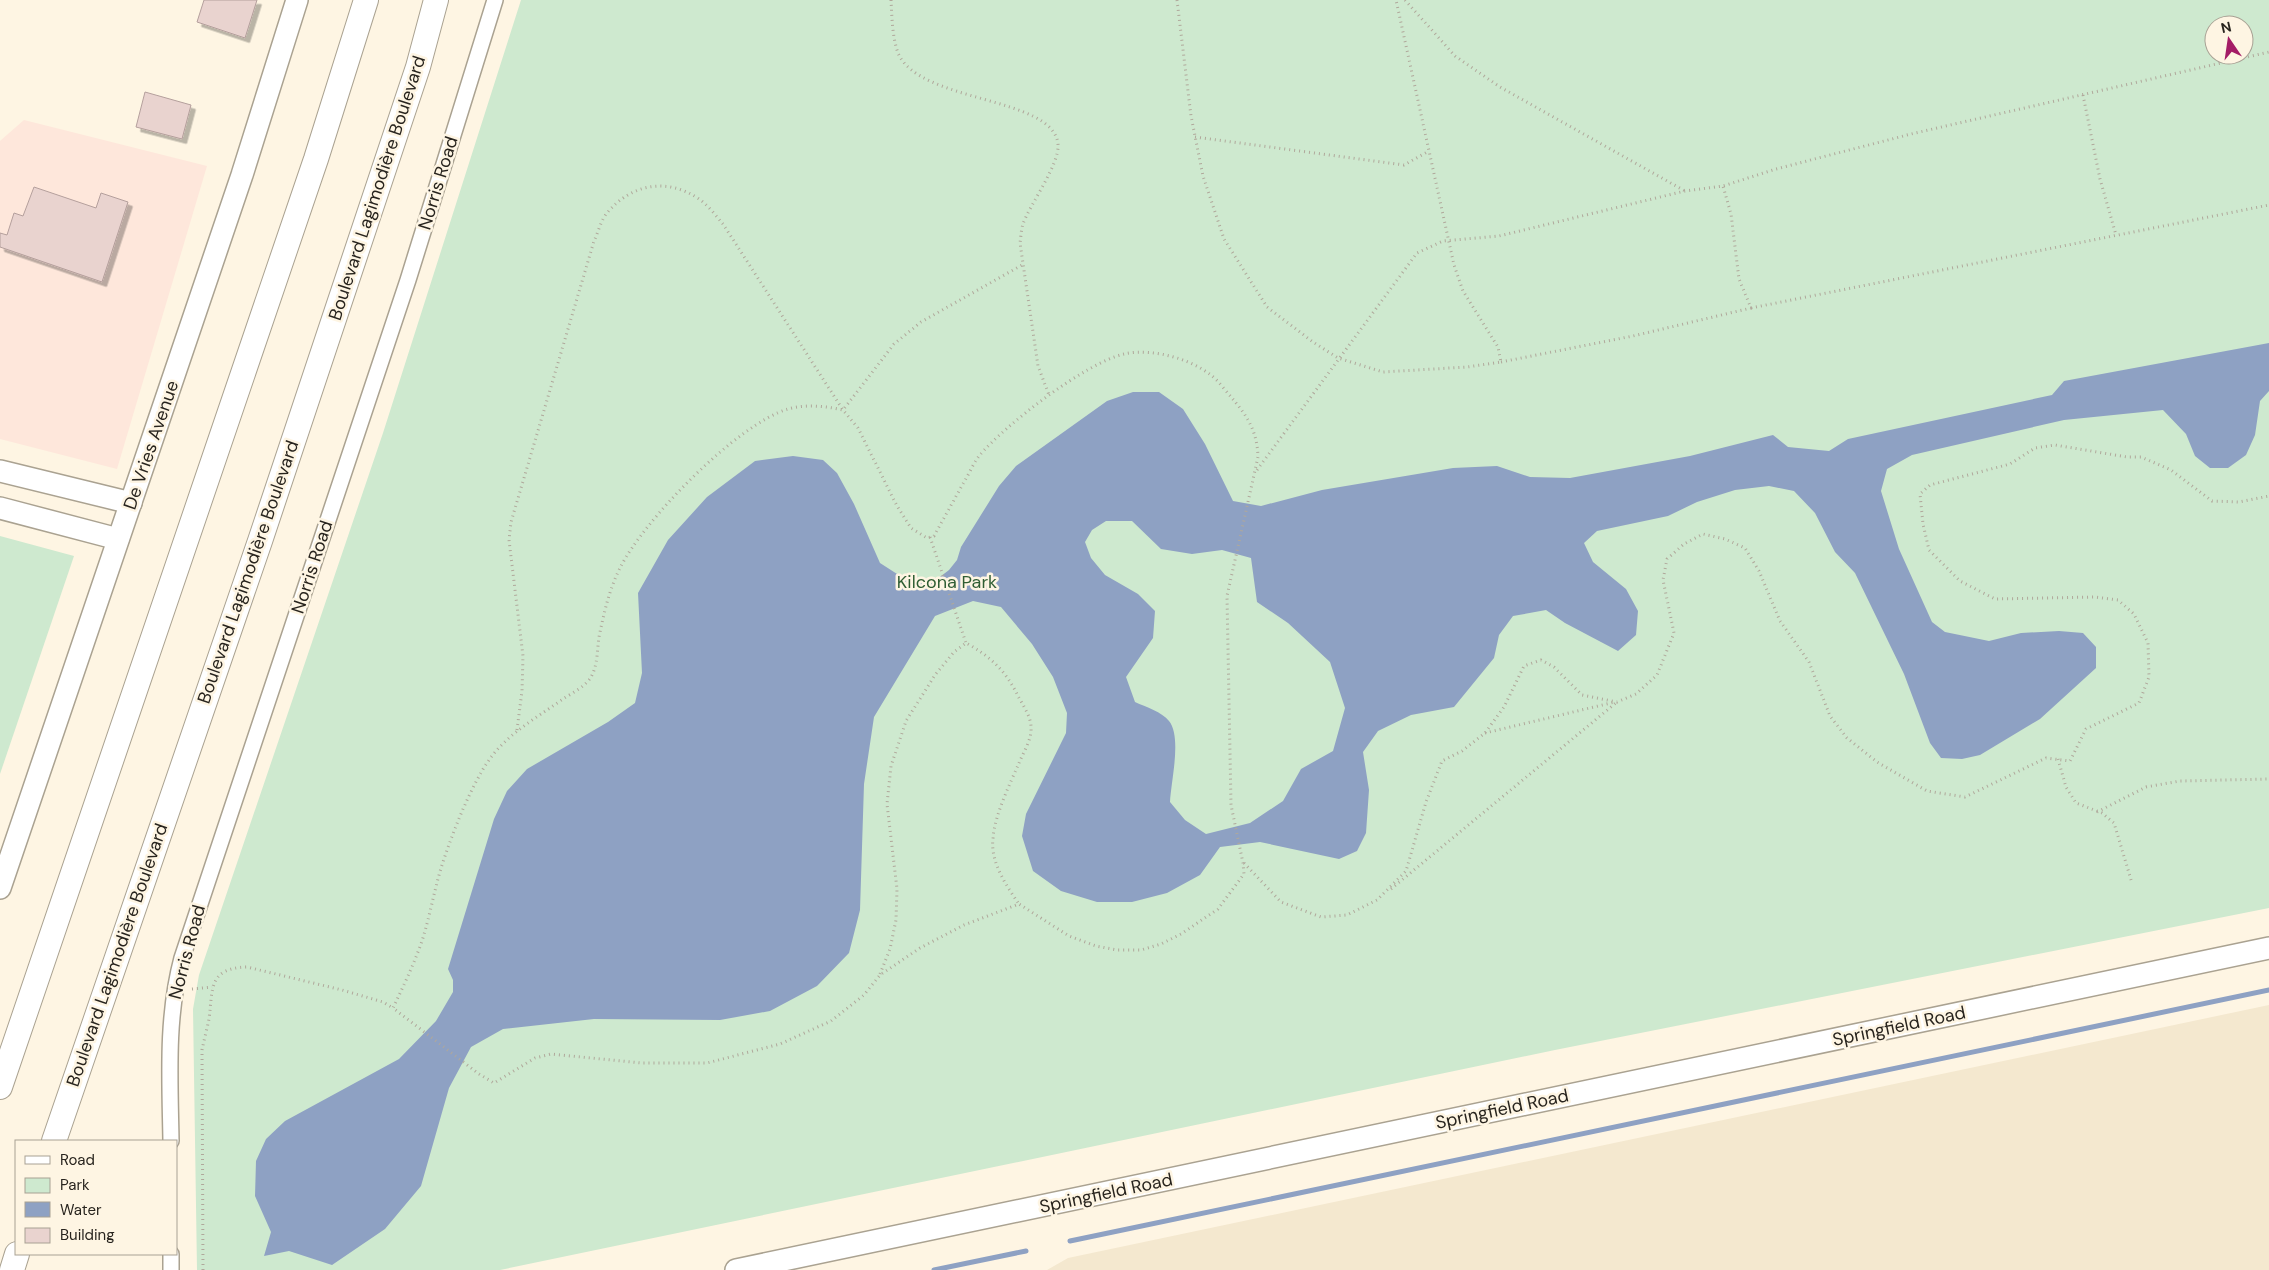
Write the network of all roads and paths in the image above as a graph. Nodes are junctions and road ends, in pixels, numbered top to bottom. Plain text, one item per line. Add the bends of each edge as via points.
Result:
1 (297, 0) edge
2 (366, 0) edge
3 (436, 0) edge
4 (495, 0) edge
5 (891, 0) edge
6 (1177, 0) edge
7 (1396, 0) edge
8 (1405, 0) edge
9 (2269, 52) edge
10 (2083, 95) junction
11 (1195, 137) junction
12 (1429, 150) junction
13 (1723, 186) junction
14 (1685, 191) junction
15 (2269, 205) edge
16 (2116, 235) junction
17 (1448, 241) junction
18 (1022, 265) junction
19 (1751, 308) junction
20 (1338, 358) junction
21 (1501, 362) junction
22 (1049, 396) junction
23 (844, 410) junction
24 (0, 471) edge
25 (1255, 473) junction
26 (2269, 496) edge
27 (131, 503) junction
28 (0, 508) edge
29 (930, 537) junction
30 (118, 539) junction
31 (966, 643) junction
32 (1617, 702) junction
33 (517, 730) junction
34 (1484, 733) junction
35 (2058, 760) junction
36 (2269, 779) edge
37 (2097, 812) junction
38 (1244, 863) junction
39 (2132, 883) dead end
40 (0, 888) edge
41 (1377, 900) junction
42 (1019, 904) junction
43 (2269, 948) edge
44 (880, 975) junction
45 (393, 1008) junction
46 (0, 1087) edge
47 (54, 1140) edge
48 (171, 1140) edge
49 (18, 1255) edge
50 (171, 1255) edge
51 (12, 1270) edge
52 (171, 1270) edge
53 (203, 1270) edge
54 (736, 1270) edge

1 - 27 street, De Vries Avenue via 242,175
2 - 46 main road via 316,159
3 - 47 main road, Boulevard Lagimodière Boulevard via 418,66 260,541
4 - 48 street, Norris Road via 408,280 182,958 174,988 170,1025
5 - 18 path via 899,54 914,72 934,83 1022,112 1039,120 1055,136 1058,145 1055,160 1023,225 1020,243
6 - 11 path
7 - 12 path
8 - 14 path via 1455,56 1492,82
9 - 10 path
10 - 13 path via 1902,136
10 - 16 path via 2100,179
11 - 12 path via 1404,165
11 - 20 path via 1203,176 1224,239 1267,307
12 - 17 path
13 - 14 path
13 - 19 path via 1731,214 1740,279
14 - 17 path via 1499,236
15 - 16 path
16 - 19 path
17 - 20 path via 1417,253
17 - 21 path via 1463,291 1498,348
18 - 22 path via 1038,366
18 - 23 path via 921,322 894,344
19 - 21 path
20 - 21 path via 1383,372
20 - 25 path
22 - 25 path via 1100,362 1125,354 1186,360 1214,376 1247,416 1258,439
22 - 29 path via 999,436 978,458 934,536
23 - 29 path via 858,428 897,506 912,528
23 - 33 path via 813,406 788,409 737,437 696,474 646,528 621,567 607,601 591,678
23 - 33 path via 723,224 701,200 680,188 651,186 618,202 605,215 594,241 511,522 509,540 523,656
24 - 27 street
25 - 38 path via 1227,596 1231,805
26 - 35 path via 2239,502 2212,501 2171,470 2141,457 2056,445 2035,448 2010,464 1930,485 1920,494 1929,550 1960,581 1994,599 2095,597 2118,600 2134,614 2148,643 2149,677 2139,702 2086,729 2070,761
27 - 30 street, De Vries Avenue
28 - 30 street
29 - 31 path
30 - 40 street, De Vries Avenue
31 - 42 path via 1001,667 1032,725 992,838 996,864
31 - 44 path via 935,675 906,721 891,766 887,804 897,889 896,920
32 - 34 path
32 - 34 path via 1582,695 1554,667 1541,660 1524,666 1504,707
32 - 35 path via 1636,694 1657,675 1674,633 1663,580 1667,560 1684,544 1703,534 1725,538 1745,548 1759,571 1780,621 1809,662 1830,716 1847,738 1877,762 1928,791 1966,797 2046,758
32 - 41 path
33 - 45 path via 502,743 482,770 463,810 445,856 422,942
34 - 41 path via 1462,751 1442,761 1406,871
35 - 37 path via 2066,786 2076,803
36 - 37 path via 2180,781 2146,787
37 - 39 path via 2114,823
38 - 41 path via 1281,902 1322,917 1347,915
38 - 42 path via 1244,874 1218,909 1181,934 1141,950 1117,950 1087,943
42 - 44 path via 941,935
43 - 54 street, Springfield Road
44 - 45 path via 864,995 831,1021 780,1044 729,1059 674,1064 551,1054 535,1058 494,1083
45 - 53 path via 342,990 247,967 233,967 220,975 212,987 202,1050
49 - 51 main road
50 - 52 street

